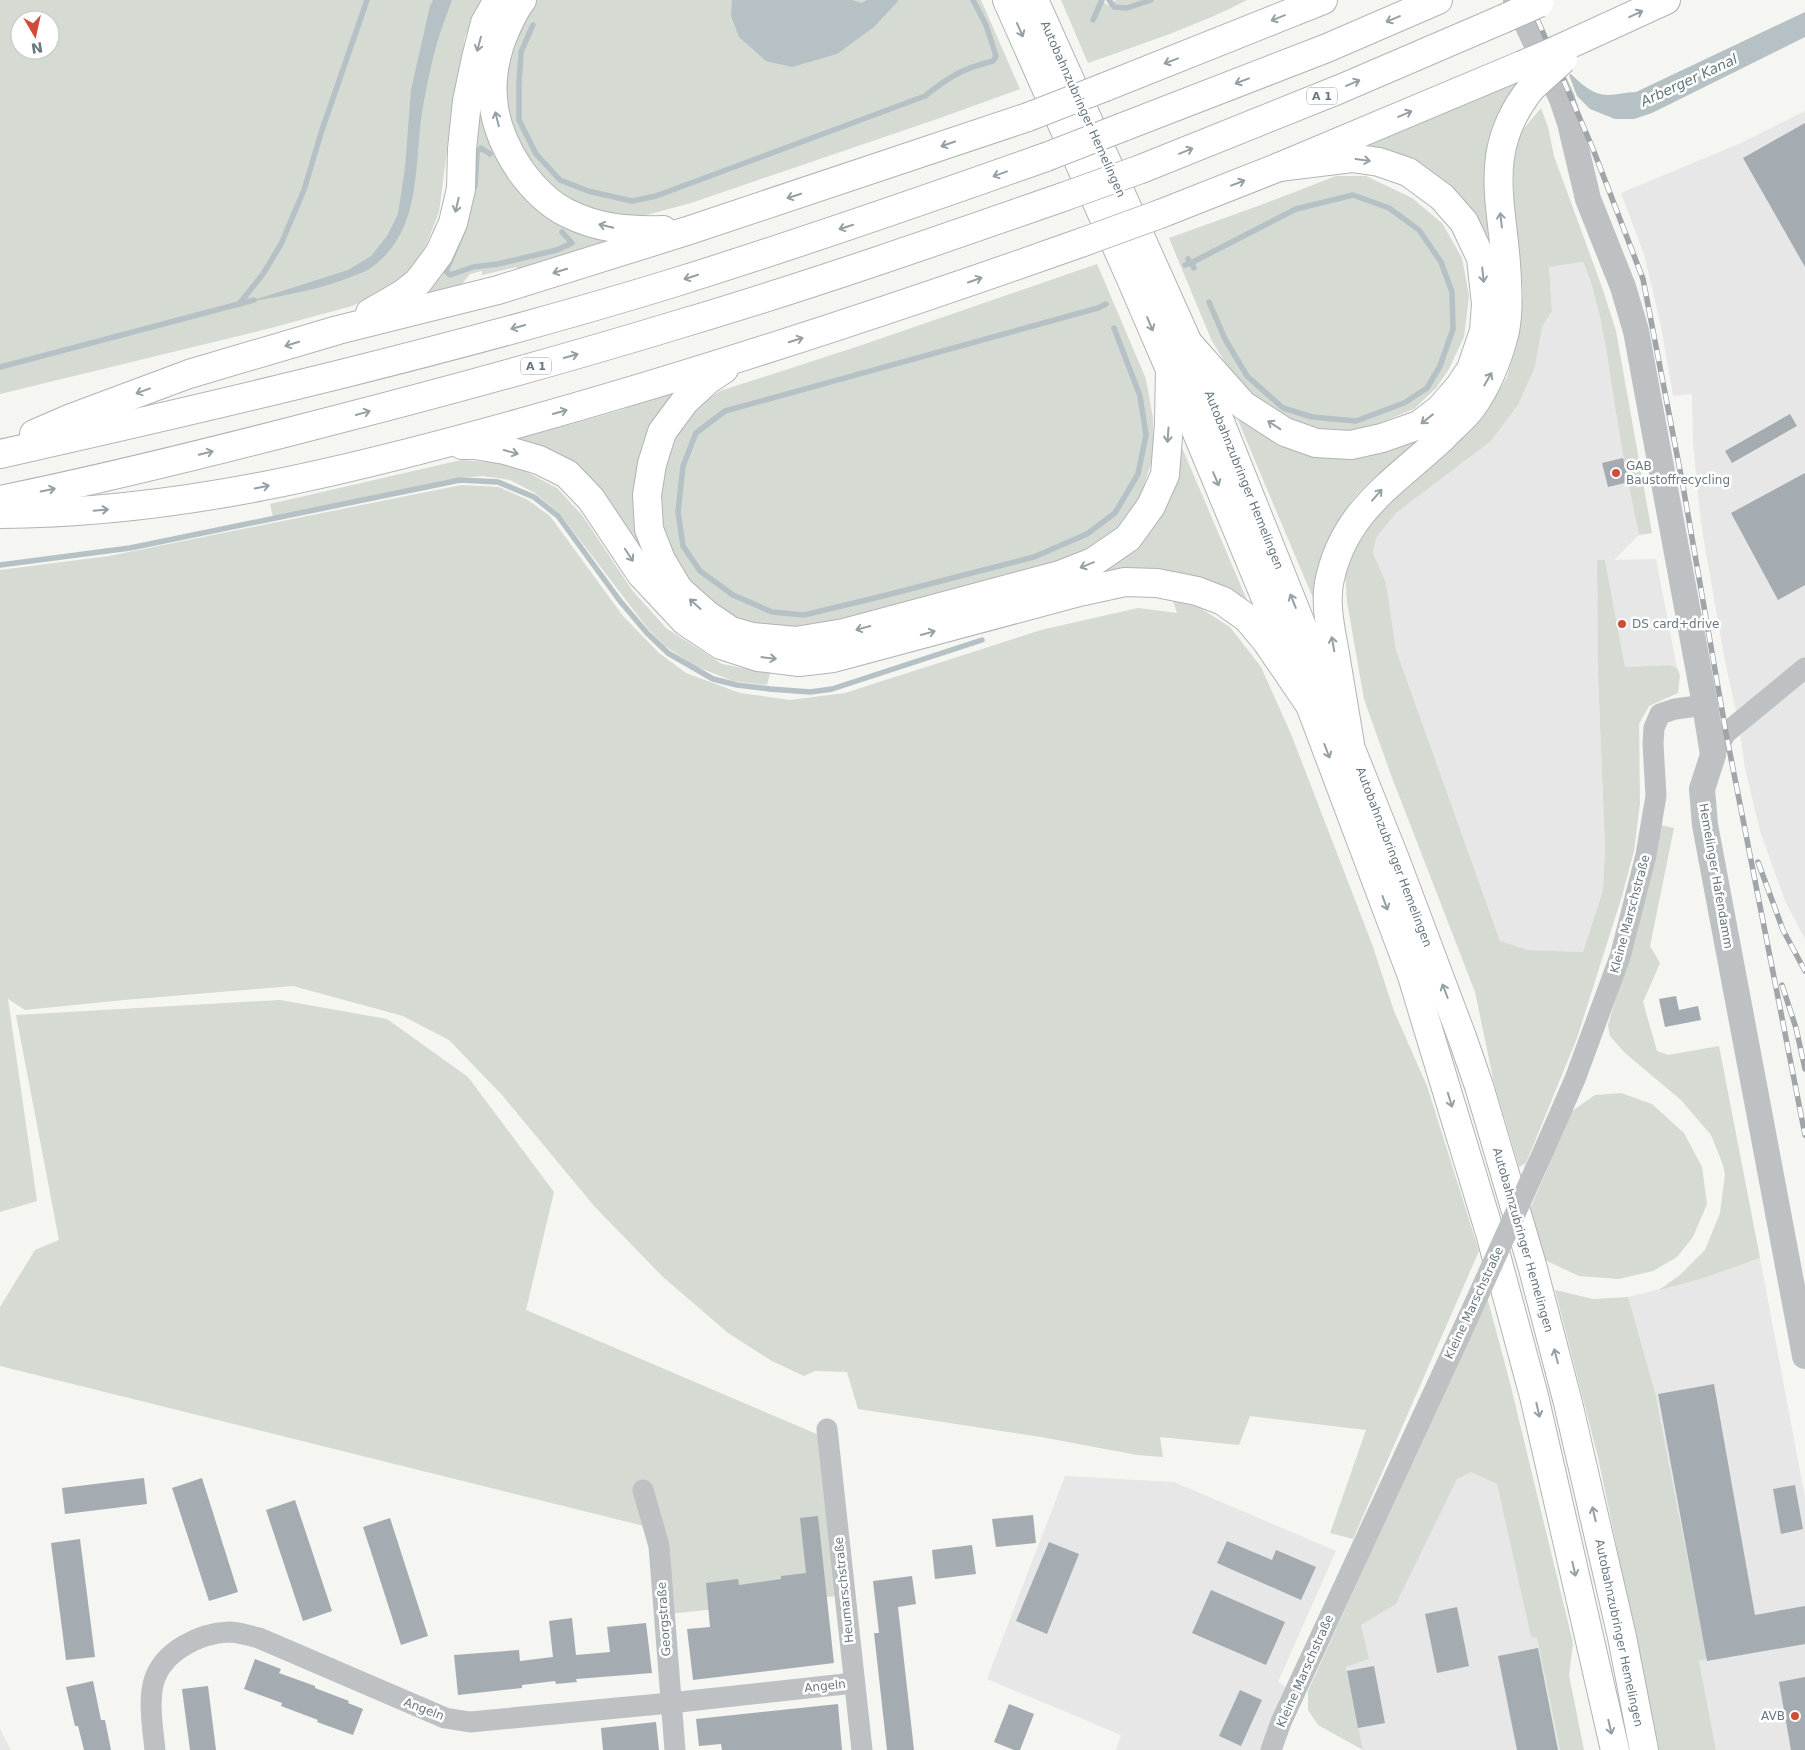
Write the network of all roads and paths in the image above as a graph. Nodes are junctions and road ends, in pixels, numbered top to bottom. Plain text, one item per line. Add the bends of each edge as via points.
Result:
1 (498, 0) edge
2 (522, 0) edge
3 (1007, 0) edge
4 (1034, 0) edge
5 (1267, 0) edge
6 (1323, 0) edge
7 (1438, 0) edge
8 (1666, 0) edge
9 (1526, 6) edge
10 (1217, 43) junction
11 (1527, 76) junction
12 (1279, 167) junction
13 (690, 230) junction
14 (338, 330) junction
15 (1188, 343) junction
16 (750, 355) junction
17 (1170, 369) junction
18 (428, 448) junction
19 (0, 453) edge
20 (0, 500) edge
21 (0, 514) edge
22 (1805, 668) edge
23 (1310, 705) junction
24 (1705, 705) junction
25 (1350, 744) junction
26 (1713, 755) junction
27 (1805, 1356) edge
28 (827, 1430) dead end
29 (644, 1490) dead end
30 (854, 1683) junction
31 (670, 1703) junction
32 (155, 1750) edge
33 (675, 1750) edge
34 (862, 1750) edge
35 (1271, 1750) edge
36 (1615, 1750) edge
37 (1644, 1750) edge

1 -> 14 highway via 485,23 476,58 467,101 461,189 453,223 439,254 418,282 403,294
13 -> 2 highway via 621,230 594,223 568,213 533,188 510,156 501,136 492,99 498,51 514,10
3 -> 17 highway, Autobahnzubringer Hemelingen
4 - 15 highway, Autobahnzubringer Hemelingen
5 - 10 highway
6 -> 10 highway
7 -> 19 highway, bridge via 1327,48 1046,157 874,218 680,280 451,346 249,398
11 -> 8 highway, bridge via 1545,73 1560,54
20 -> 9 highway, A 1, bridge via 213,451 480,382 879,261 1140,169 1340,89
9 - 24 street, Hemelinger Hafendamm via 1562,99 1588,199 1623,287 1636,331
10 -> 13 highway, bridge via 1028,117
12 -> 11 highway
25 -> 11 highway via 1328,612 1329,583 1339,549 1353,523 1381,490 1420,458 1471,408 1495,368 1508,301 1498,163 1504,136 1520,102
12 -> 15 highway via 1352,158 1379,162 1408,172 1442,197 1464,222 1481,258 1486,304 1484,331 1471,368 1440,409 1419,425 1351,445 1316,443 1285,432 1243,405
16 -> 12 highway, bridge via 929,297 1160,214
13 -> 14 highway via 498,290
14 -> 19 highway via 180,378 71,418
25 -> 15 highway, Autobahnzubringer Hemelingen
17 -> 16 highway via 1165,475 1151,506 1128,538 1093,562 1060,575 844,633 796,641 752,637 731,631 706,614 679,590 661,560 649,529 647,494 662,432 685,401 709,379
18 -> 16 highway via 590,404
17 -> 23 highway, Autobahnzubringer Hemelingen
21 -> 18 highway via 112,509 224,494 343,470
18 -> 23 highway via 475,445 505,450 539,460 567,474 591,499 641,574 685,621 721,644 758,657 798,662 833,658 1079,592 1125,582 1157,583 1197,590 1223,601 1248,618
22 - 26 street via 1726,733
23 -> 36 highway, Autobahnzubringer Hemelingen via 1412,976 1487,1223 1534,1396
24 - 26 street, Hemelinger Hafendamm
24 - 35 street, Kleine Marschstraße, bridge via 1660,714 1654,728 1656,796 1646,855 1620,957 1575,1079
37 -> 25 highway, Autobahnzubringer Hemelingen via 1622,1637 1568,1402 1511,1194 1462,1037
26 - 27 street, Hemelinger Hafendamm via 1702,789 1705,825
28 - 30 street, Heumarschstraße
29 - 31 street, Georgstraße via 659,1546
30 - 31 street, Angeln
30 - 34 street, Heumarschstraße
31 - 32 street, Angeln via 470,1722 444,1718 259,1638 232,1632 217,1633 186,1644 164,1664 154,1681
31 - 33 street, Georgstraße

